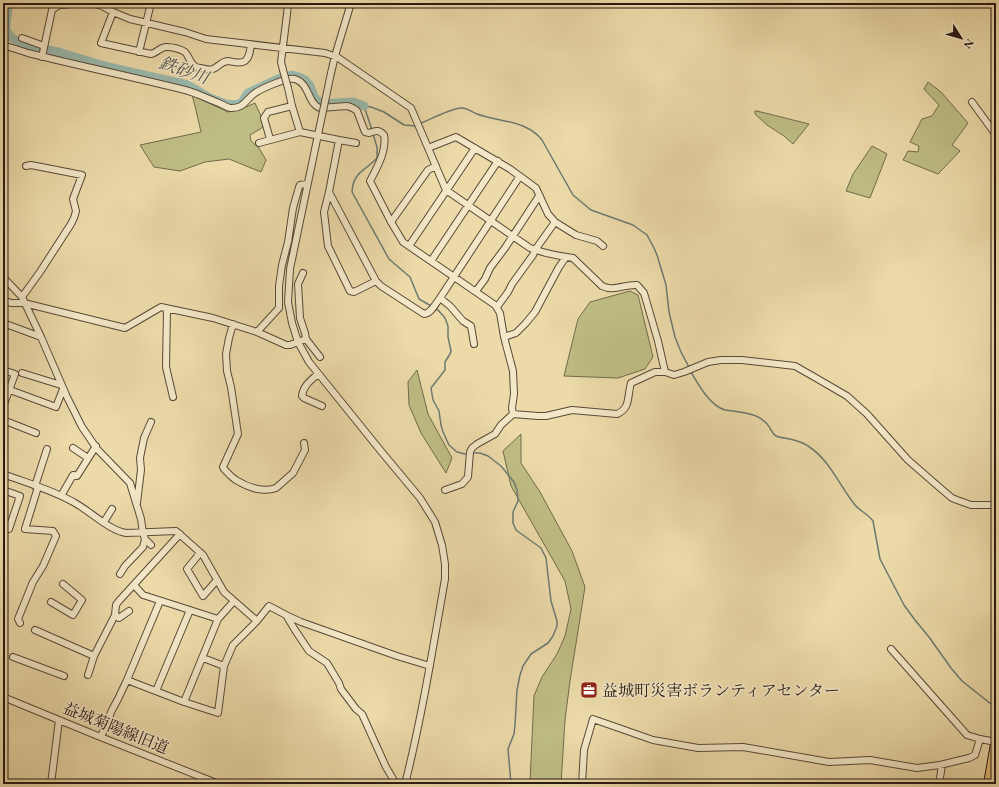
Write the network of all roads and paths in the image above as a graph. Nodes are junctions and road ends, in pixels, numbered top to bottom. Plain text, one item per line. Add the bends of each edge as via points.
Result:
1 (86, 3) edge
2 (91, 3) edge
3 (151, 3) edge
4 (288, 3) edge
5 (351, 3) edge
6 (59, 4) edge
7 (113, 12) junction
8 (146, 23) junction
9 (22, 38) dead end
10 (251, 44) junction
11 (3, 45) edge
12 (44, 46) junction
13 (282, 48) junction
14 (139, 52) junction
15 (335, 56) junction
16 (42, 57) junction
17 (972, 102) dead end
18 (292, 106) junction
19 (300, 132) junction
20 (318, 133) junction
21 (996, 135) edge
22 (270, 139) junction
23 (339, 140) junction
24 (259, 143) dead end
25 (356, 143) dead end
26 (428, 148) junction
27 (475, 148) junction
28 (498, 162) junction
29 (26, 166) dead end
30 (436, 166) junction
31 (520, 176) junction
32 (307, 184) junction
33 (446, 190) junction
34 (329, 192) junction
35 (539, 196) junction
36 (468, 206) junction
37 (490, 220) junction
38 (391, 222) junction
39 (555, 222) junction
40 (513, 236) junction
41 (409, 246) junction
42 (603, 246) dead end
43 (535, 250) junction
44 (566, 257) junction
45 (431, 261) junction
46 (303, 273) dead end
47 (454, 276) junction
48 (3, 277) edge
49 (376, 281) junction
50 (476, 291) junction
51 (438, 299) junction
52 (3, 300) edge
53 (23, 300) junction
54 (497, 307) junction
55 (167, 309) junction
56 (3, 323) edge
57 (233, 324) junction
58 (257, 332) junction
59 (41, 337) junction
60 (504, 337) junction
61 (306, 339) junction
62 (298, 342) junction
63 (474, 344) dead end
64 (320, 357) dead end
65 (3, 370) edge
66 (665, 372) junction
67 (22, 373) dead end
68 (318, 374) junction
69 (62, 387) junction
70 (10, 390) junction
71 (5, 397) edge
72 (173, 397) dead end
73 (322, 406) dead end
74 (3, 407) edge
75 (513, 414) junction
76 (3, 420) edge
77 (151, 422) dead end
78 (36, 433) dead end
79 (304, 443) dead end
80 (96, 446) junction
81 (73, 448) dead end
82 (47, 449) dead end
83 (88, 458) junction
84 (3, 474) edge
85 (37, 486) junction
86 (3, 490) edge
87 (445, 490) dead end
88 (60, 496) junction
89 (996, 505) edge
90 (137, 507) junction
91 (112, 509) dead end
92 (104, 522) junction
93 (9, 529) dead end
94 (143, 533) junction
95 (180, 534) junction
96 (145, 539) junction
97 (151, 545) dead end
98 (200, 553) junction
99 (120, 574) dead end
100 (217, 580) junction
101 (63, 584) dead end
102 (134, 585) junction
103 (160, 601) junction
104 (234, 601) junction
105 (51, 602) dead end
106 (129, 610) dead end
107 (190, 610) junction
108 (286, 615) junction
109 (115, 616) junction
110 (218, 619) junction
111 (257, 621) junction
112 (20, 623) dead end
113 (35, 630) dead end
114 (891, 649) dead end
115 (94, 656) junction
116 (14, 657) dead end
117 (203, 658) junction
118 (224, 666) junction
119 (430, 666) junction
120 (88, 675) dead end
121 (64, 676) dead end
122 (127, 680) junction
123 (156, 692) junction
124 (3, 697) edge
125 (184, 702) junction
126 (59, 720) junction
127 (101, 737) junction
128 (980, 739) junction
129 (996, 740) edge
130 (942, 765) junction
131 (996, 780) edge
132 (203, 781) edge
133 (54, 784) edge
134 (219, 784) edge
135 (396, 784) edge
136 (405, 784) edge
137 (582, 784) edge
138 (939, 784) edge
139 (988, 784) edge
140 (995, 784) edge

1 - 6 street
2 - 7 street
3 - 8 street
4 - 13 street
5 - 15 street
6 - 12 street via 52,10
7 - 8 street
7 - 14 street via 101,43
8 - 10 street via 206,39
8 - 14 street
9 - 12 street
10 - 13 street
10 - 14 street via 246,60 241,63 227,61 213,70 195,67 186,53 166,46 151,54
11 - 16 street
12 - 16 street
13 - 15 street
13 - 18 street, bridge via 281,62
15 - 20 street, bridge
15 - 26 street via 408,105 415,115
16 - 38 street via 188,91 230,108 244,104 255,93 283,81 296,80 306,87 315,106 350,106 357,111 365,132 378,130 384,135 378,166 370,181
17 - 21 street
18 - 19 street
18 - 22 street via 265,114
19 - 20 street
19 - 22 street
20 - 23 street
20 - 32 street
22 - 24 street
23 - 25 street
23 - 34 street
26 - 27 street via 456,137
26 - 30 street
27 - 28 street
27 - 33 street
28 - 31 street
28 - 36 street
29 - 53 street via 82,175 73,199 76,211 74,218
30 - 33 street
30 - 38 street via 428,170
31 - 35 street via 536,188
31 - 37 street
32 - 58 street via 300,185 293,208 279,286 279,308
32 - 62 street via 288,287 289,312
33 - 36 street
33 - 41 street
34 - 49 street
34 - 49 street via 324,212 328,246 349,290 354,292
35 - 39 street
35 - 40 street
36 - 37 street
36 - 45 street
37 - 40 street
37 - 47 street
38 - 41 street via 403,242
39 - 42 street via 576,235 597,241
39 - 43 street
40 - 43 street
40 - 50 street
41 - 45 street
43 - 44 street
43 - 54 street
44 - 60 street via 535,312 516,333
44 - 66 street via 573,258 602,286 612,289 637,285 644,293
45 - 47 street
46 - 61 street via 298,284 298,300
47 - 50 street
47 - 51 street
48 - 53 street
49 - 51 street via 424,314 429,312
50 - 54 street
51 - 63 street via 450,306 470,326
52 - 53 street via 11,303
53 - 55 street via 125,328 161,307
53 - 59 street
54 - 60 street
55 - 57 street
55 - 72 street via 166,367
56 - 59 street
57 - 58 street
57 - 79 street via 226,354 238,434 223,466 224,469 236,480 253,488 273,489 293,473 305,450
58 - 62 street via 286,345
59 - 69 street
60 - 75 street via 513,371
61 - 62 street
61 - 64 street
62 - 68 street
65 - 70 street via 15,374
66 - 75 street via 654,372 631,383 627,406 617,414 572,410 546,416
66 - 89 street via 674,375 708,362 721,360 795,366 853,401 868,414 908,460 952,498 971,505
67 - 69 street
68 - 73 street via 308,382 302,396
68 - 119 street via 420,498 436,522 442,544 445,579
69 - 70 street via 56,407
69 - 80 street via 82,427
70 - 71 street
71 - 74 street
75 - 87 street via 495,434 472,448 468,477 462,484
76 - 78 street
77 - 90 street via 144,438 140,458 142,470
80 - 83 street
80 - 90 street via 130,483
81 - 83 street
82 - 85 street
83 - 88 street via 77,476 72,474
84 - 85 street
85 - 88 street
85 - 112 street via 25,529 53,531 56,536 18,619
86 - 93 street via 20,496
88 - 92 street
90 - 94 street
91 - 92 street
92 - 94 street via 121,532
94 - 95 street via 176,531
94 - 96 street
95 - 98 street
95 - 102 street
96 - 97 street
96 - 99 street via 143,547
98 - 100 street
98 - 100 street via 187,569 203,596
100 - 104 street via 224,592
101 - 105 street via 82,600 73,615
102 - 103 street via 143,595
102 - 109 street via 116,605
103 - 107 street
103 - 122 street
104 - 110 street
104 - 111 street
106 - 109 street via 120,618
107 - 110 street
107 - 123 street
108 - 111 street via 269,606
108 - 119 street
108 - 135 street via 309,651 327,663 341,689 362,714
109 - 115 street
110 - 117 street
111 - 118 street via 233,645
113 - 115 street
114 - 128 street via 967,735
115 - 120 street
116 - 121 street
117 - 118 street
117 - 125 street
118 - 125 street via 218,713
119 - 136 street
122 - 123 street
122 - 127 street
123 - 125 street
124 - 126 street, 益城菊陽線旧道
126 - 127 street, 益城菊陽線旧道
126 - 133 street
127 - 132 street, 益城菊陽線旧道
128 - 129 street
128 - 130 street via 975,755
129 - 139 main road
130 - 137 street via 917,768 870,760 828,762 743,747 698,748 653,740 593,719 584,750
130 - 138 street
131 - 140 main road
132 - 134 street, 益城菊陽線旧道

